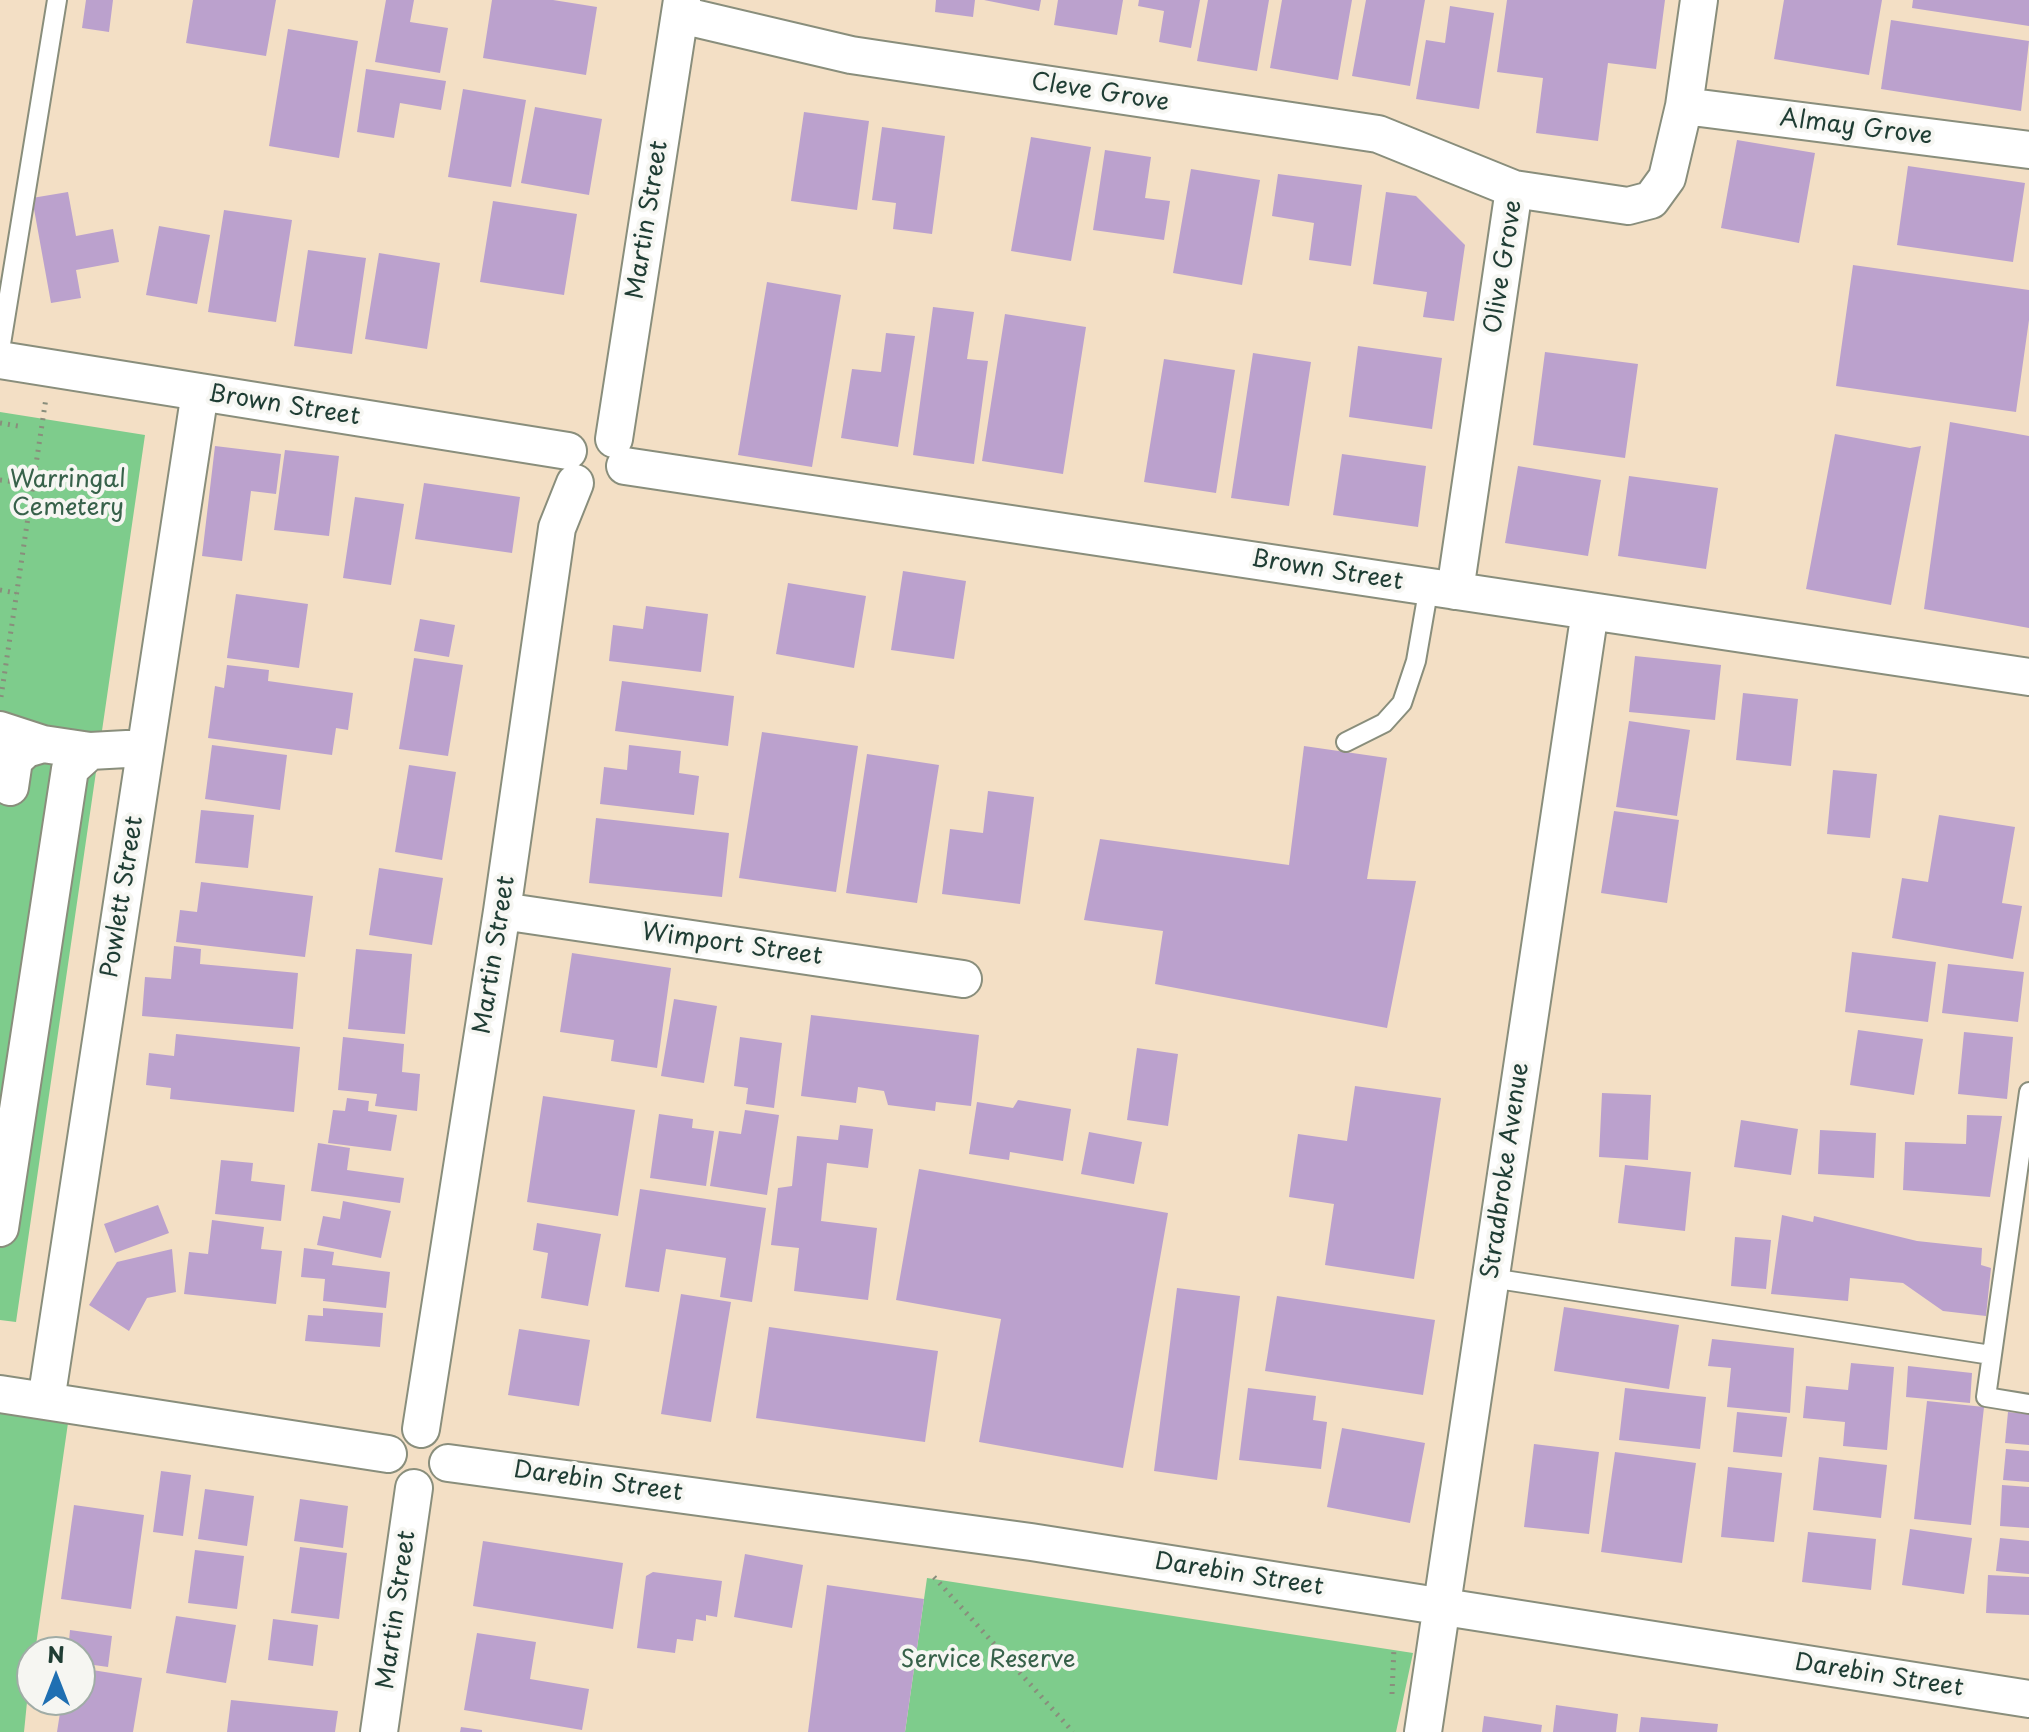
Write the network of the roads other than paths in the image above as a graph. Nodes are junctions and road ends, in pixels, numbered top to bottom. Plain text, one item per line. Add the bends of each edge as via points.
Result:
1 (57, 0) edge
2 (1699, 0) edge
3 (682, 7) edge
4 (1684, 106) junction
5 (2029, 150) edge
6 (1514, 189) junction
7 (0, 350) edge
8 (0, 360) edge
9 (200, 392) junction
10 (619, 452) junction
11 (572, 467) junction
12 (1442, 588) junction
13 (1590, 611) junction
14 (2029, 677) edge
15 (0, 730) edge
16 (1346, 742) dead end
17 (43, 744) junction
18 (145, 748) junction
19 (90, 751) junction
20 (10, 787) dead end
21 (502, 911) junction
22 (963, 979) dead end
23 (2029, 1092) edge
24 (0, 1228) edge
25 (1491, 1278) junction
26 (1991, 1355) junction
27 (0, 1394) edge
28 (46, 1401) junction
29 (2029, 1404) edge
30 (421, 1429) junction
31 (388, 1454) junction
32 (448, 1463) junction
33 (414, 1488) junction
34 (1441, 1608) junction
35 (2029, 1699) edge
36 (379, 1732) edge
37 (1423, 1732) edge

1 - 7 lane
2 - 4 street, Olive Grove
3 - 6 street, Cleve Grove via 851,55 1378,134
3 - 10 street, Martin Street
4 - 5 street, Almay Grove
4 - 6 street, Olive Grove via 1667,178 1651,200 1628,206
6 - 12 street, Olive Grove
8 - 9 street, Brown Street
9 - 11 street, Brown Street
9 - 18 street, Powlett Street
10 - 11 street via 605,434 587,434 579,437
10 - 11 street via 617,482 601,491 591,491
10 - 12 street, Brown Street
11 - 21 street, Martin Street via 557,528
12 - 13 street, Brown Street
12 - 16 lane via 1402,703 1384,723
13 - 14 street, Brown Street
13 - 25 street, Stradbroke Avenue
15 - 17 street
17 - 19 street
17 - 20 street via 14,760
18 - 19 street
18 - 28 street, Powlett Street
19 - 24 street via 70,769
21 - 22 street, Wimport Street
21 - 30 street, Martin Street
23 - 26 lane
25 - 26 lane
25 - 34 street, Stradbroke Avenue
26 - 29 lane via 1986,1397
27 - 28 street
28 - 31 street
30 - 31 street via 402,1431
30 - 32 street via 431,1430 446,1443
31 - 33 street via 386,1464 396,1482
32 - 33 street via 447,1472 433,1486
32 - 34 street, Darebin Street via 1031,1542
33 - 36 street, Martin Street
34 - 35 street, Darebin Street
34 - 37 street, Stradbroke Avenue

